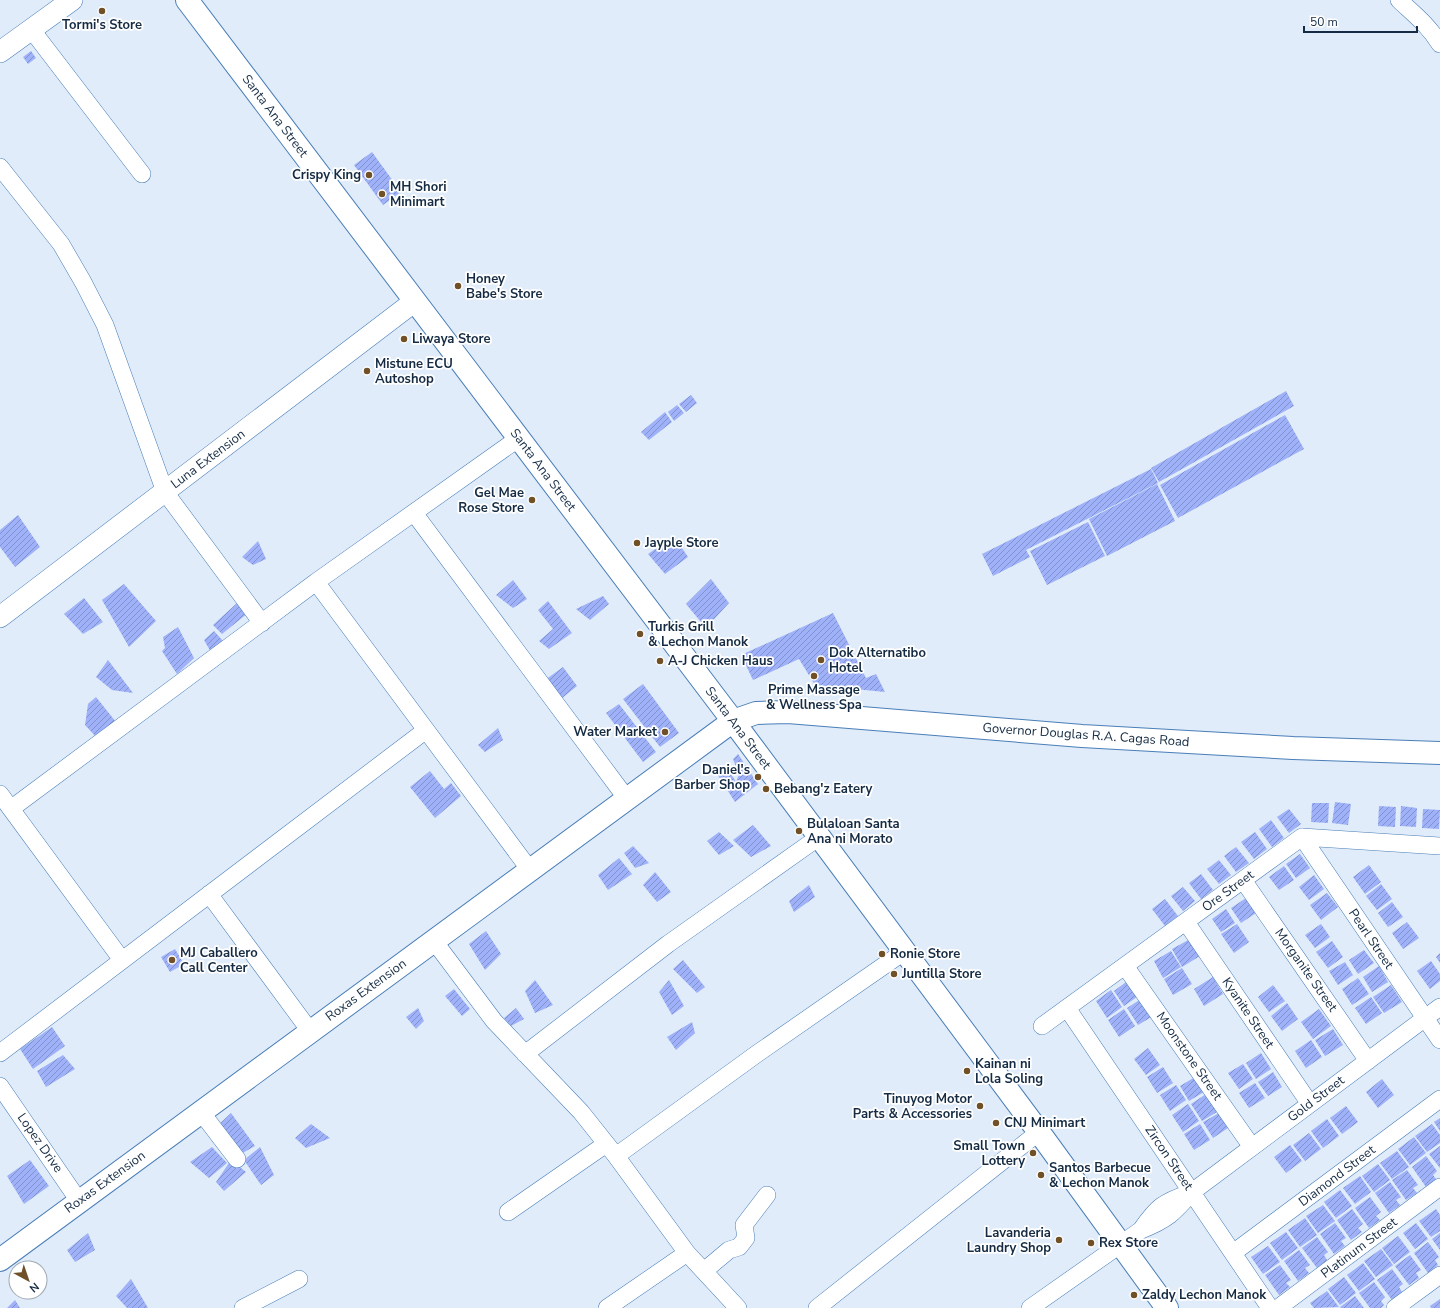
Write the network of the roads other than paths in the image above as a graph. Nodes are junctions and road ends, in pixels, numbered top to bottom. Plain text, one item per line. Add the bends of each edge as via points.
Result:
1 (72, 0) edge
2 (188, 0) edge
3 (1399, 0) edge
4 (31, 30) junction
5 (1440, 44) edge
6 (0, 52) edge
7 (0, 167) edge
8 (142, 174) dead end
9 (415, 301) junction
10 (519, 438) junction
11 (165, 492) junction
12 (414, 513) junction
13 (316, 582) junction
14 (0, 617) edge
15 (262, 623) junction
16 (733, 721) junction
17 (426, 730) junction
18 (1440, 752) edge
19 (0, 794) edge
20 (627, 799) junction
21 (12, 808) junction
22 (819, 837) junction
23 (1302, 837) junction
24 (1440, 846) edge
25 (530, 870) junction
26 (1243, 880) junction
27 (209, 894) junction
28 (1186, 922) junction
29 (434, 941) junction
30 (904, 952) junction
31 (122, 960) junction
32 (1125, 966) junction
33 (1440, 1007) edge
34 (1067, 1008) junction
35 (1425, 1018) junction
36 (1042, 1026) dead end
37 (310, 1031) junction
38 (1440, 1040) edge
39 (0, 1053) edge
40 (525, 1054) junction
41 (1368, 1060) junction
42 (0, 1086) edge
43 (1440, 1099) edge
44 (1310, 1104) junction
45 (201, 1112) junction
46 (1039, 1132) junction
47 (1252, 1147) junction
48 (611, 1150) junction
49 (237, 1160) dead end
50 (1440, 1187) edge
51 (1192, 1192) junction
52 (767, 1195) dead end
53 (79, 1201) junction
54 (508, 1212) dead end
55 (1121, 1245) junction
56 (687, 1253) junction
57 (1233, 1253) junction
58 (0, 1260) edge
59 (704, 1271) junction
60 (1440, 1275) edge
61 (299, 1279) dead end
62 (243, 1308) edge
63 (607, 1308) edge
64 (738, 1308) edge
65 (817, 1308) edge
66 (1030, 1308) edge
67 (1168, 1308) edge
68 (1270, 1308) edge
69 (1278, 1308) edge
70 (1394, 1308) edge

1 - 4 street
2 - 9 main road, Santa Ana Street
3 - 5 street via 1430,28
4 - 6 street
4 - 8 street
7 - 11 street via 61,244 84,282 105,324
9 - 10 main road, Santa Ana Street
9 - 11 street, Luna Extension
10 - 12 street
10 - 16 main road, Santa Ana Street
11 - 14 street, Luna Extension
11 - 15 street
12 - 13 street
12 - 20 street
13 - 15 street
13 - 17 street
15 - 21 street
16 - 18 main road, Governor Douglas R.A. Cagas Road via 756,713 788,712 1082,736 1293,748
16 - 20 main road, Roxas Extension
16 - 22 main road, Santa Ana Street
17 - 25 street
17 - 27 street
19 - 21 street
20 - 25 main road, Roxas Extension
21 - 31 street
22 - 30 main road, Santa Ana Street
22 - 40 street via 668,944
23 - 24 street
23 - 26 street, Ore Street
23 - 35 street, Pearl Street
25 - 29 main road, Roxas Extension
26 - 28 street, Ore Street
26 - 41 street, Morganite Street
27 - 31 street
27 - 37 street
28 - 32 street, Ore Street
28 - 44 street, Kyanite Street
29 - 37 main road, Roxas Extension
29 - 40 street via 494,1021
30 - 46 main road, Santa Ana Street
30 - 48 street
31 - 39 street
32 - 34 street, Ore Street
32 - 47 street, Moonstone Street
33 - 35 street, Gold Street
34 - 36 street, Ore Street
34 - 51 street, Zircon Street
35 - 38 street, Pearl Street
35 - 41 street, Gold Street
37 - 45 main road, Roxas Extension
40 - 48 street via 580,1112
41 - 44 street, Gold Street
42 - 53 street, Lopez Drive
43 - 57 street, Diamond Street
44 - 47 street, Gold Street
45 - 49 street
45 - 53 main road, Roxas Extension
46 - 55 main road, Santa Ana Street
46 - 65 street
47 - 51 street, Gold Street
48 - 54 street
48 - 56 street
50 - 69 street, Platinum Street
51 - 55 street, Gold Street via 1169,1200 1153,1212 1141,1230
51 - 57 street, Zircon Street
52 - 59 street via 744,1225 746,1238 739,1247 729,1250
53 - 58 main road, Roxas Extension
55 - 66 street, Gold Street
55 - 67 main road, Santa Ana Street
56 - 59 street
56 - 63 street
57 - 68 street, Zircon Street
59 - 64 street
60 - 70 street
61 - 62 street

